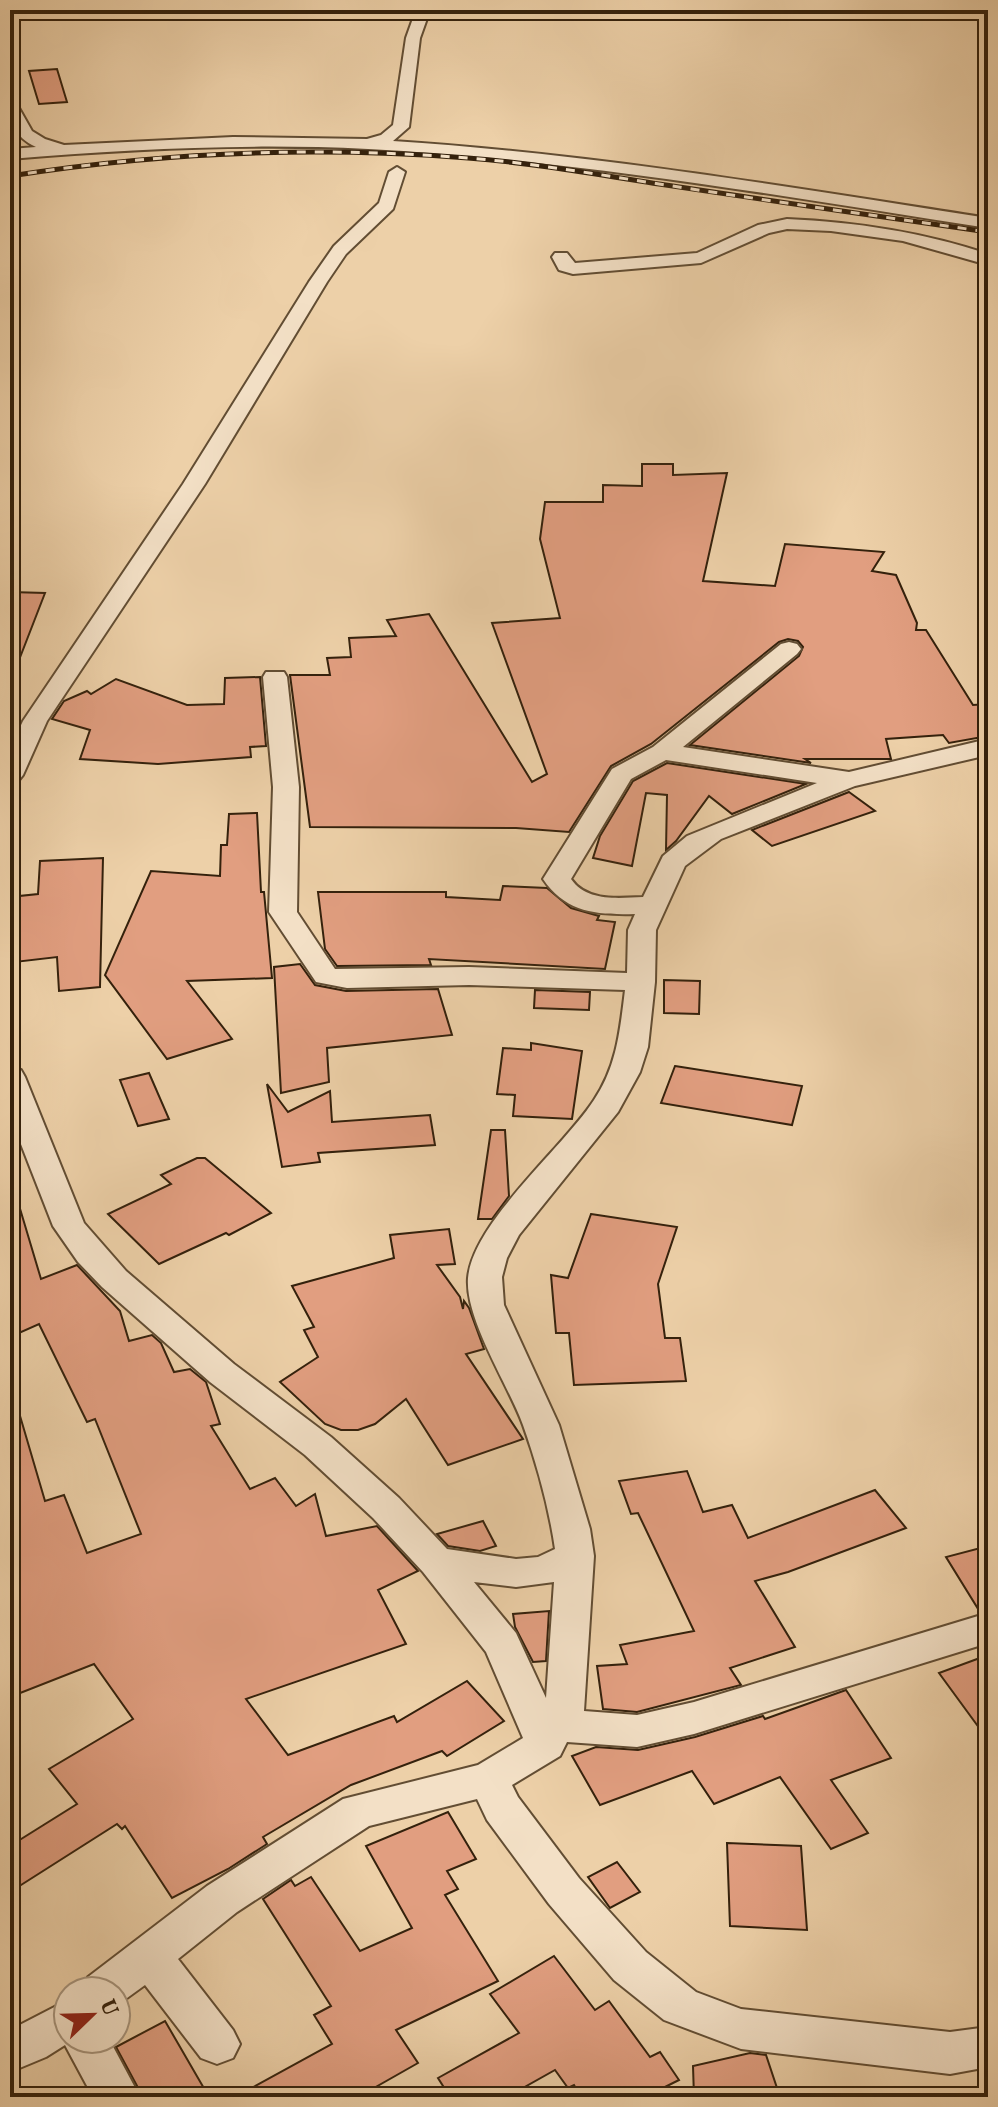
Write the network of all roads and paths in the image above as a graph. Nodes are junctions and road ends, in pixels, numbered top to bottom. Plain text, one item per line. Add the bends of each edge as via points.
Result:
1 (423, 10) edge
2 (10, 104) edge
3 (368, 144) junction
4 (111, 146) junction
5 (10, 154) edge
6 (397, 172) dead end
7 (988, 223) edge
8 (561, 257) dead end
9 (988, 260) edge
10 (789, 649) dead end
11 (275, 677) dead end
12 (988, 747) edge
13 (662, 752) junction
14 (10, 775) edge
15 (847, 780) junction
16 (655, 905) junction
17 (641, 982) junction
18 (10, 1077) edge
19 (575, 1556) junction
20 (436, 1562) junction
21 (988, 1628) edge
22 (552, 1734) junction
23 (489, 1779) junction
24 (148, 1955) junction
25 (124, 1975) edge
26 (52, 2030) edge
27 (217, 2044) dead end
28 (988, 2047) edge
29 (10, 2051) edge
30 (94, 2055) edge
31 (117, 2097) edge

1 - 3 street via 413,38 401,127
2 - 4 street via 25,133 38,143
3 - 4 street
3 - 7 street via 606,168
4 - 5 street
6 - 14 street via 387,205 325,271 194,484 35,721
8 - 9 street via 573,269 676,262 701,258 787,224 903,236
10 - 13 street
11 - 17 street via 286,787 283,912 326,976
12 - 15 street
13 - 15 street
13 - 16 street via 621,774 557,879 571,897 614,907
15 - 16 street via 696,842 673,862
16 - 17 street via 642,930
17 - 19 street via 625,1072 607,1105 505,1230 485,1277 487,1305 541,1425
18 - 20 street via 69,1226 90,1254 222,1373 318,1446
19 - 20 street via 543,1571 516,1573
19 - 22 street via 565,1708
20 - 22 street via 502,1644
21 - 22 street via 694,1718 637,1731
22 - 23 street
23 - 24 street via 358,1811 222,1899
23 - 28 street via 502,1808 564,1891 630,1966 680,2006 741,2029 950,2053
24 - 25 street
24 - 27 street
26 - 29 street
30 - 31 street

